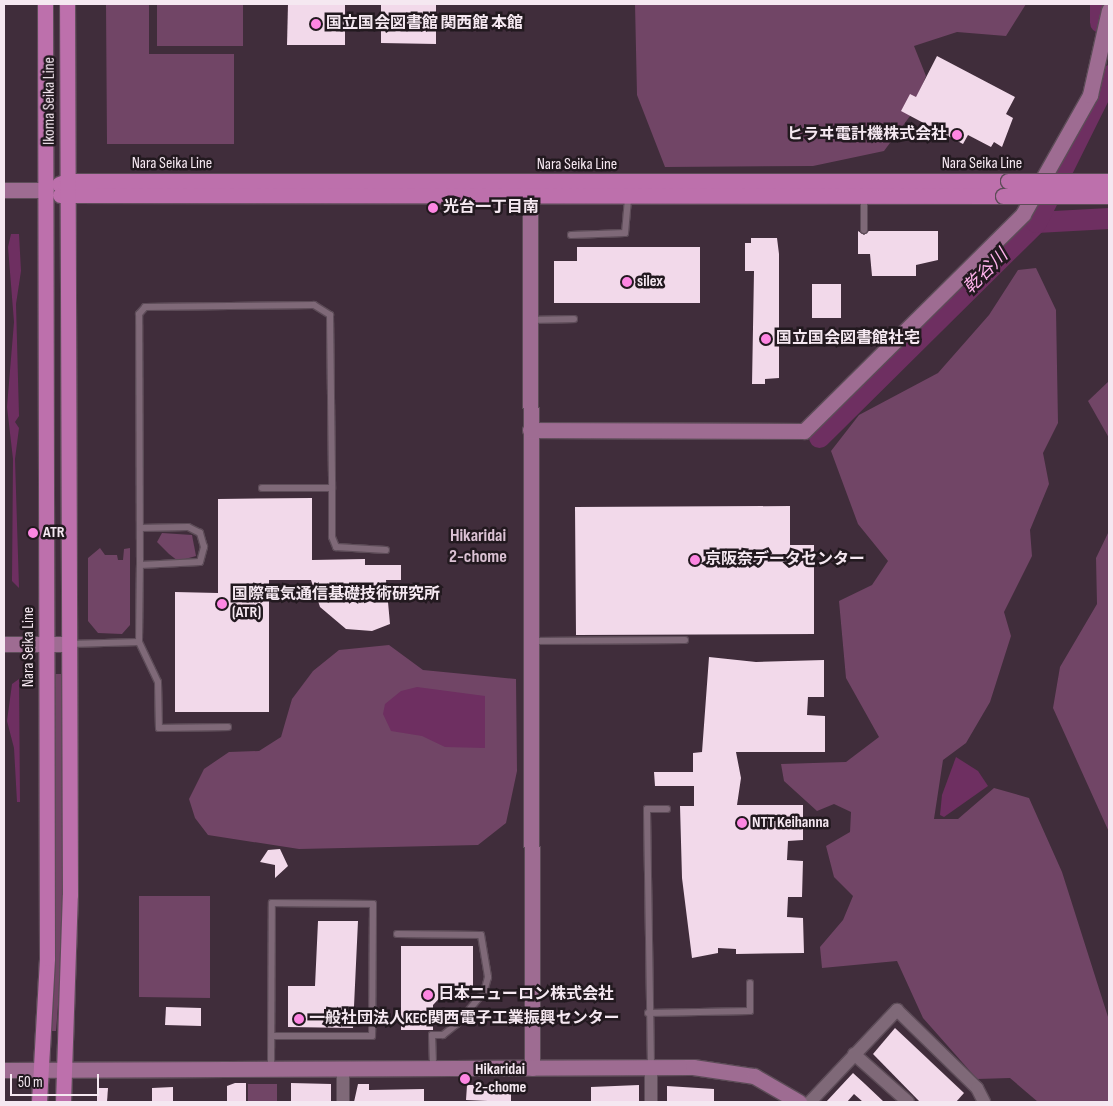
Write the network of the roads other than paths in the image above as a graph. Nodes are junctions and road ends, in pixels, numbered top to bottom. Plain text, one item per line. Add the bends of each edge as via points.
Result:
1 (45, 4) edge
2 (67, 4) edge
3 (1109, 10) edge
4 (67, 181) junction
5 (1109, 181) edge
6 (530, 182) junction
7 (4, 190) edge
8 (46, 190) junction
9 (864, 196) junction
10 (1109, 196) edge
11 (67, 197) junction
12 (628, 197) junction
13 (530, 198) junction
14 (864, 230) dead end
15 (571, 235) dead end
16 (574, 319) dead end
17 (530, 320) junction
18 (530, 430) junction
19 (262, 488) dead end
20 (332, 488) junction
21 (140, 528) junction
22 (386, 550) dead end
23 (140, 565) junction
24 (685, 640) dead end
25 (530, 641) junction
26 (139, 642) junction
27 (4, 644) edge
28 (46, 644) junction
29 (68, 644) junction
30 (228, 727) dead end
31 (667, 809) dead end
32 (397, 934) dead end
33 (750, 983) dead end
34 (648, 1012) junction
35 (272, 1036) junction
36 (854, 1054) junction
37 (651, 1067) junction
38 (271, 1068) junction
39 (343, 1068) junction
40 (433, 1068) junction
41 (532, 1068) junction
42 (4, 1070) edge
43 (42, 1070) junction
44 (65, 1070) junction
45 (39, 1102) edge
46 (63, 1102) edge
47 (343, 1102) edge
48 (651, 1102) edge
49 (798, 1102) edge
50 (810, 1102) edge
51 (908, 1102) edge
52 (984, 1102) edge

1 - 8 main road, Ikoma Seika Line
2 - 4 main road, Ikoma Seika Line
3 - 18 street via 1090,95 1024,214 804,431
4 - 6 main road, Nara Seika Line
4 - 8 main road, Nara Seika Line
4 - 11 main road, Ikoma Seika Line
5 - 6 main road, Nara Seika Line, bridge
6 - 13 street
7 - 8 street
8 - 11 main road, Nara Seika Line
8 - 28 main road, Nara Seika Line
9 - 10 main road, Nara Seika Line, bridge
9 - 12 main road, Nara Seika Line
9 - 14 lane
11 - 13 main road, Nara Seika Line
11 - 29 main road
12 - 13 main road, Nara Seika Line
12 - 15 lane via 625,233
13 - 17 street
16 - 17 lane
17 - 18 street
18 - 25 street
19 - 20 lane
20 - 21 lane via 332,321 327,310 314,305 155,304 139,314
20 - 22 lane via 332,537 336,547
21 - 23 lane
21 - 23 lane via 188,527 200,533 204,547 200,562 192,566
23 - 26 lane
24 - 25 lane
25 - 41 street
26 - 29 lane
26 - 30 lane via 158,682 159,728
27 - 28 street
28 - 29 street
28 - 43 main road, Nara Seika Line via 48,958
29 - 44 main road
31 - 34 lane via 647,809
32 - 40 lane via 481,935 488,977 484,992 457,1024 443,1035 432,1035
33 - 34 lane via 750,1011
34 - 37 lane
35 - 35 lane via 272,903 373,904 372,1036
35 - 38 lane
36 - 50 street
36 - 51 street
36 - 52 street via 897,1010 977,1088
37 - 41 street
37 - 48 street
37 - 49 street via 728,1069 754,1076
38 - 39 street
38 - 44 street
39 - 40 street
39 - 47 street
40 - 41 street
42 - 43 street
43 - 44 street
43 - 45 main road, Nara Seika Line
44 - 46 main road

